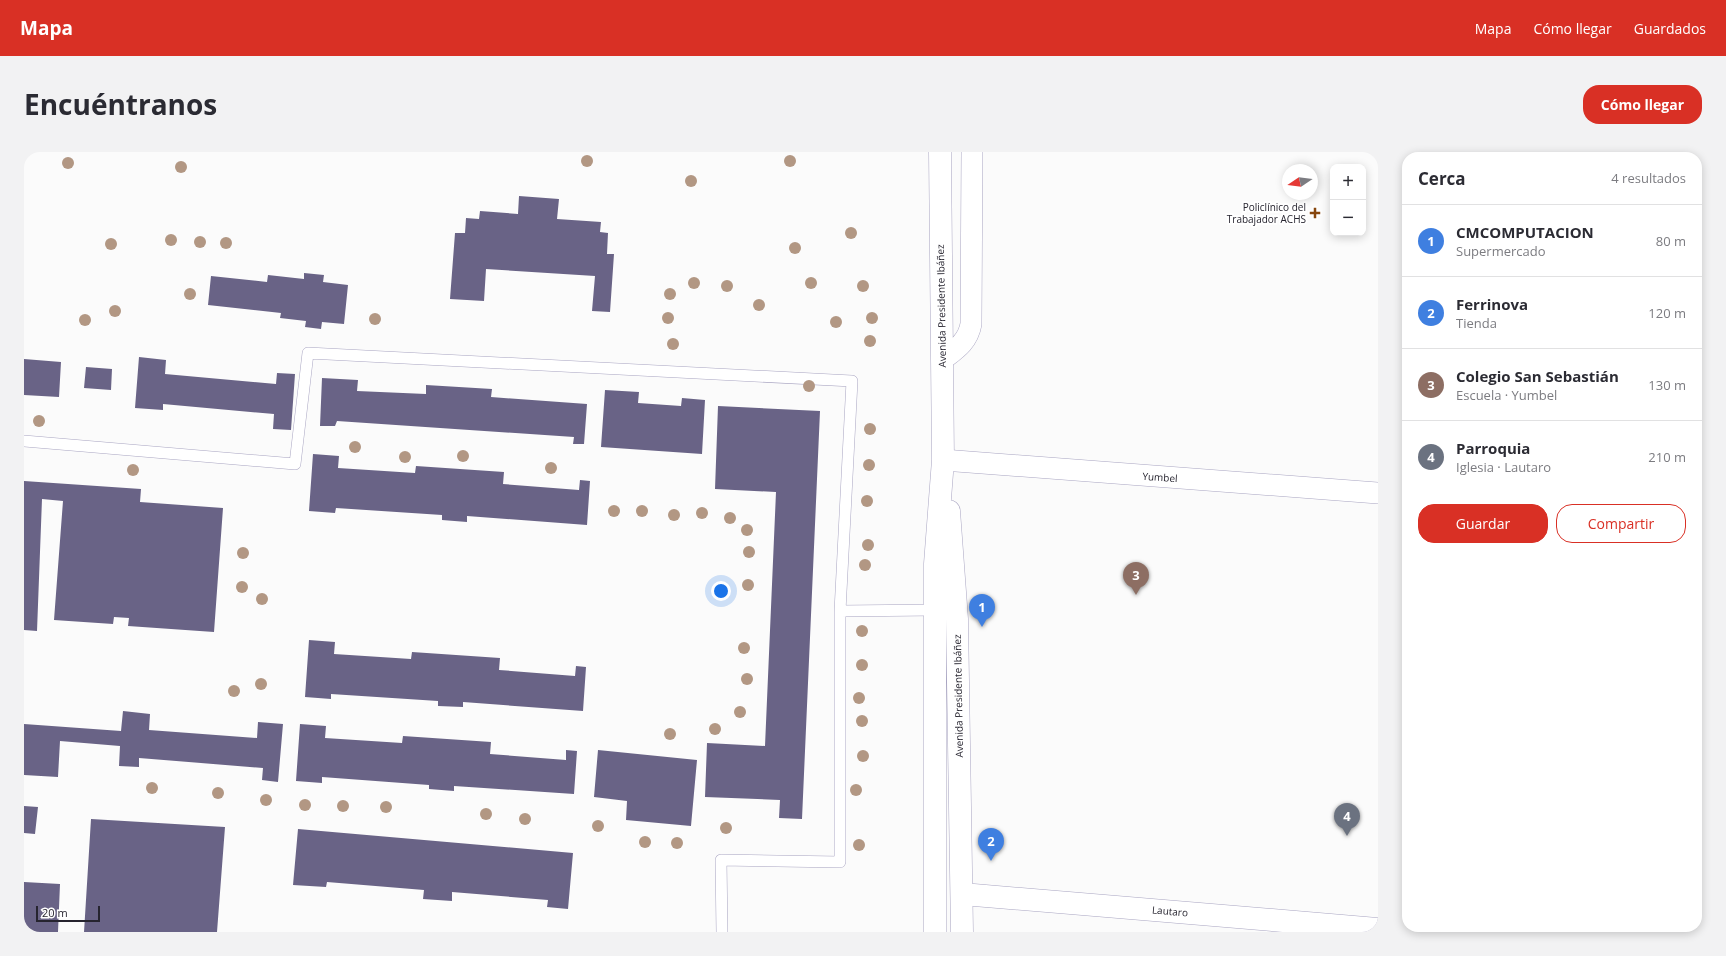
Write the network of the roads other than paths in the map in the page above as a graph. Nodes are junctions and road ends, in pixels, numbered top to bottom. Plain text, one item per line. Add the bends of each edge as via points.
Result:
1 (940, 152) edge
2 (972, 152) edge
3 (942, 360) junction
4 (24, 441) edge
5 (943, 460) junction
6 (1378, 493) edge
7 (934, 610) junction
8 (840, 611) junction
9 (962, 894) junction
10 (935, 901) junction
11 (1378, 929) edge
12 (722, 932) edge
13 (935, 932) edge
14 (962, 932) edge

1 - 3 main road, Avenida Presidente Ibáñez
2 - 3 street via 970,328 964,342
3 - 5 main road, Avenida Presidente Ibáñez
4 - 8 lane via 295,464 308,353 852,381
5 - 6 street, Yumbel
5 - 7 main road, Avenida Presidente Ibáñez
5 - 9 main road, Avenida Presidente Ibáñez via 950,515 957,619
7 - 8 lane
7 - 10 main road, Avenida Presidente Ibáñez
8 - 12 lane via 840,862 721,860
9 - 10 main road, Lautaro via 952,893
9 - 11 main road, Lautaro
9 - 14 main road, Avenida Presidente Ibáñez
10 - 13 main road, Avenida Presidente Ibáñez

